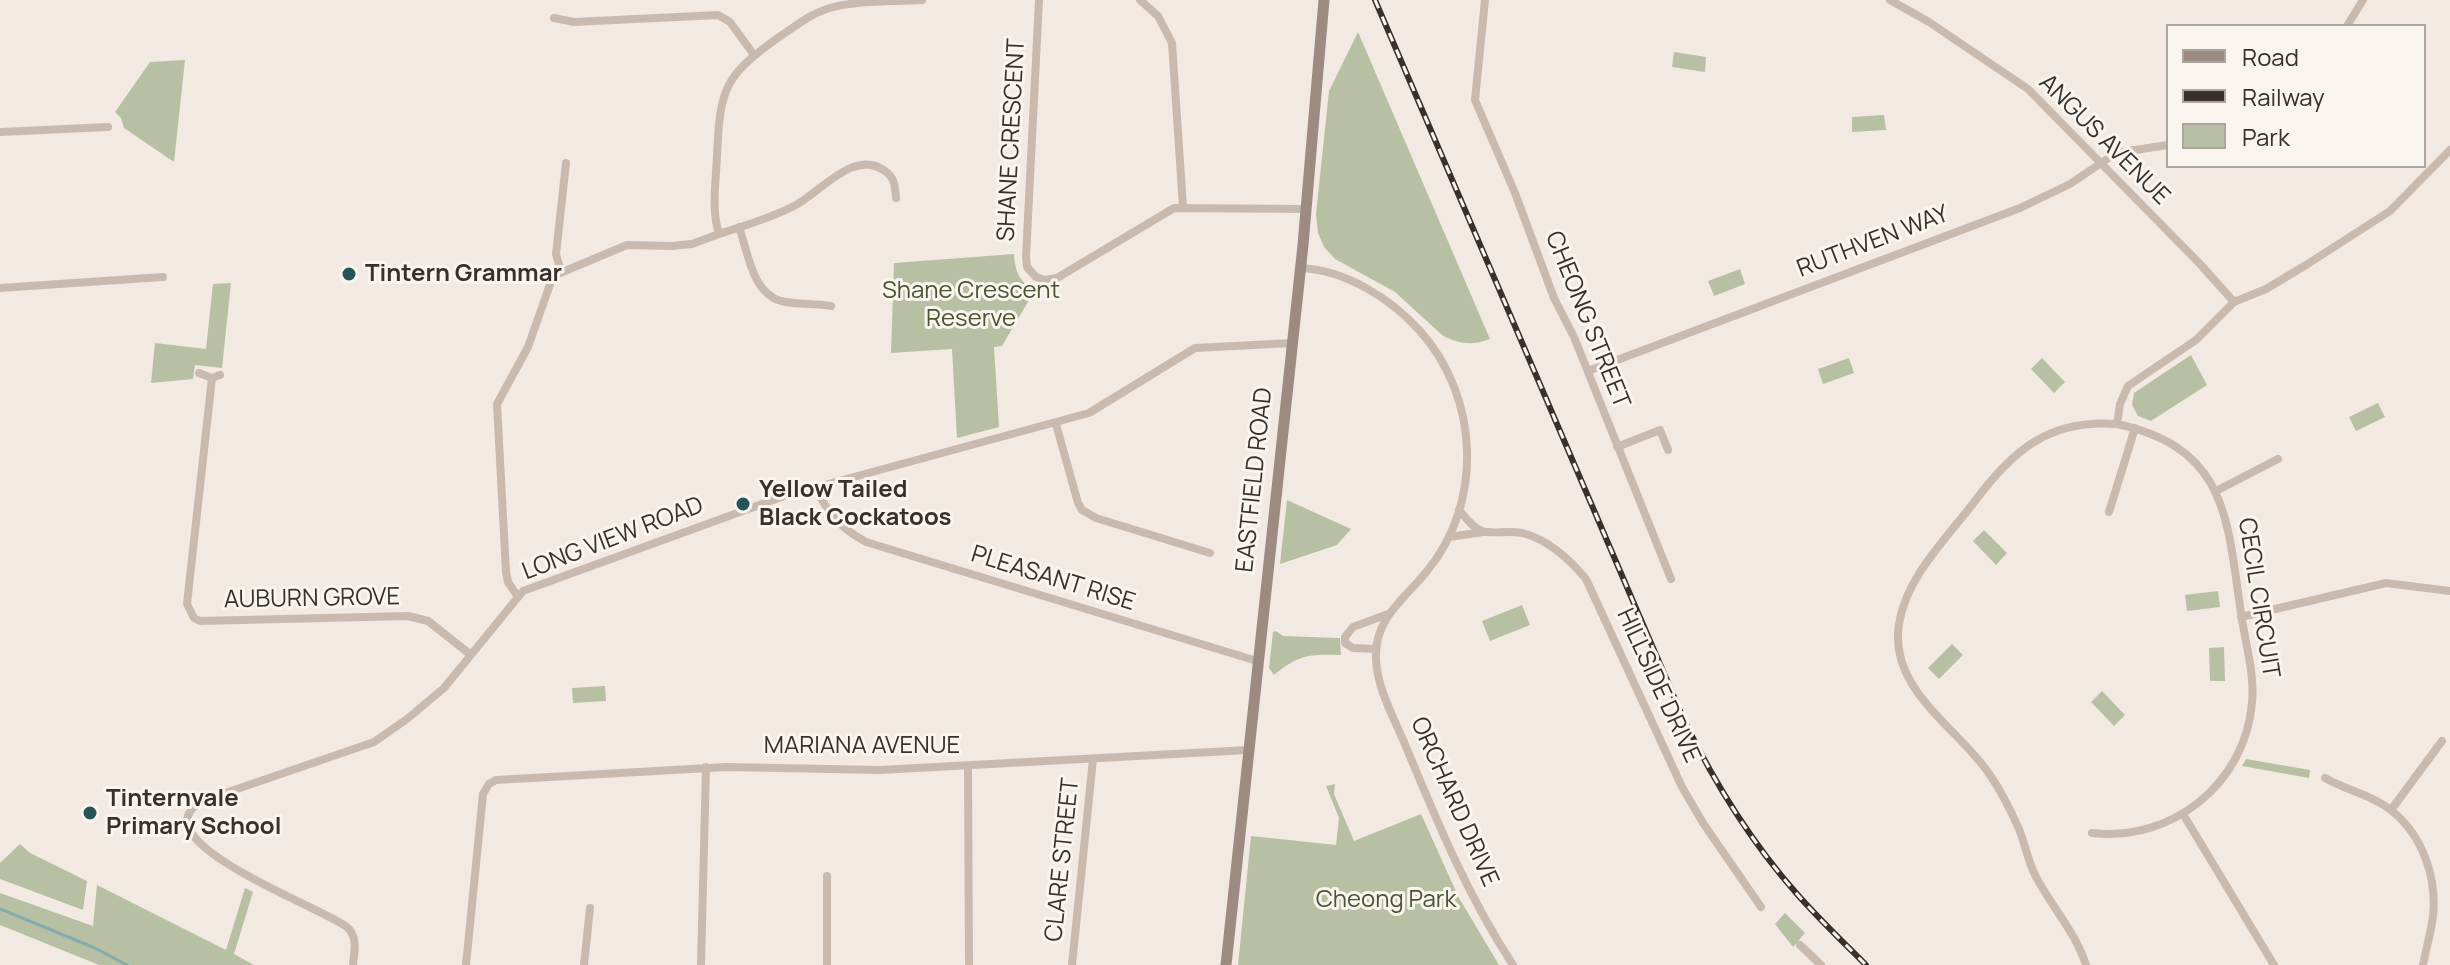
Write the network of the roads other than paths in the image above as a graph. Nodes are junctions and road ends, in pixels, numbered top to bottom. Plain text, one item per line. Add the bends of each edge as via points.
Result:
1 (922, 0) edge
2 (1039, 0) edge
3 (1140, 0) edge
4 (1324, 0) edge
5 (1485, 0) edge
6 (1890, 0) edge
7 (2363, 0) edge
8 (554, 18) dead end
9 (2348, 24) edge
10 (754, 55) junction
11 (108, 127) dead end
12 (0, 132) edge
13 (2166, 145) edge
14 (2450, 150) edge
15 (566, 163) dead end
16 (2101, 164) junction
17 (896, 198) dead end
18 (1183, 207) junction
19 (1306, 209) junction
20 (739, 227) junction
21 (719, 234) junction
22 (1300, 268) junction
23 (561, 272) junction
24 (163, 277) dead end
25 (0, 288) edge
26 (2234, 302) junction
27 (831, 306) dead end
28 (1292, 343) junction
29 (1588, 371) junction
30 (199, 373) dead end
31 (1056, 424) junction
32 (2117, 424) junction
33 (2135, 428) junction
34 (1617, 447) junction
35 (1668, 450) dead end
36 (2278, 459) dead end
37 (815, 487) junction
38 (2216, 491) junction
39 (1459, 510) junction
40 (2109, 512) dead end
41 (1483, 532) junction
42 (1449, 537) junction
43 (1210, 553) dead end
44 (1671, 579) dead end
45 (2450, 591) edge
46 (518, 597) junction
47 (1388, 614) junction
48 (2241, 617) junction
49 (1376, 649) junction
50 (471, 655) junction
51 (1257, 661) junction
52 (2442, 741) dead end
53 (1248, 750) junction
54 (1093, 759) junction
55 (968, 766) junction
56 (706, 767) junction
57 (2325, 778) dead end
58 (2391, 810) junction
59 (2183, 814) junction
60 (2092, 833) dead end
61 (827, 876) dead end
62 (1761, 907) dead end
63 (590, 908) dead end
64 (1800, 945) dead end
65 (353, 965) edge
66 (466, 965) edge
67 (584, 965) edge
68 (701, 965) edge
69 (827, 965) edge
70 (969, 965) edge
71 (1072, 965) edge
72 (1226, 965) edge
73 (1513, 965) edge
74 (1821, 965) edge
75 (2086, 965) edge
76 (2274, 965) edge
77 (2423, 965) edge

1 - 10 street via 831,7
2 - 18 street, SHANE CRESCENT via 1026,257 1030,271 1045,280 1057,278
3 - 18 street via 1158,16 1172,43
4 - 19 main road, EASTFIELD ROAD
5 - 29 street, CHEONG STREET via 1475,100
6 - 16 street, ANGUS AVENUE via 2028,89
7 - 9 street
8 - 10 street via 574,22 718,15 730,22
10 - 21 street via 735,73 720,105 714,218
11 - 12 street
13 - 16 street, RUTHVEN WAY via 2122,152
14 - 26 street via 2383,216 2266,289
15 - 23 street via 556,254
16 - 26 street, ANGUS AVENUE
16 - 29 street, RUTHVEN WAY via 2020,208
17 - 20 street via 895,183 881,168 854,166 793,207
18 - 19 street, SHANE CRESCENT
19 - 22 main road, EASTFIELD ROAD
20 - 21 street
20 - 27 street via 764,291 783,301
21 - 23 street via 692,244 627,245
22 - 28 main road, EASTFIELD ROAD
22 - 39 street via 1370,290 1404,314 1435,350 1463,416 1467,465
23 - 46 street via 551,280 528,347 497,404 506,572
24 - 25 street
26 - 32 street via 2196,340 2128,386
28 - 31 street, LONG VIEW ROAD via 1195,348 1089,413
28 - 51 main road, EASTFIELD ROAD
29 - 34 street, CHEONG STREET
30 - 50 street, AUBURN GROVE via 216,376 187,604 194,618 415,616
31 - 37 street, LONG VIEW ROAD
31 - 43 street via 1082,510
32 - 33 street, CECIL CIRCUIT
32 - 75 street, CECIL CIRCUIT via 2068,429 2035,441 1999,469 1910,590 1898,642 1922,699 1990,774 2035,874
33 - 38 street, CECIL CIRCUIT via 2184,452
33 - 40 street
34 - 35 street via 1660,430
34 - 44 street, CHEONG STREET
36 - 38 street
37 - 46 street, LONG VIEW ROAD via 536,586
37 - 51 street, PLEASANT RISE via 838,524 866,542
38 - 48 street, CECIL CIRCUIT via 2226,515
39 - 41 street
39 - 42 street
41 - 42 street, HILLSIDE DRIVE
41 - 62 street, HILLSIDE DRIVE via 1506,530 1534,537 1586,579 1682,787
42 - 47 street
45 - 48 street via 2386,583
46 - 50 street, LONG VIEW ROAD
47 - 49 street
47 - 49 street via 1353,627 1345,637 1353,648
48 - 59 street, CECIL CIRCUIT via 2253,688 2245,737 2218,785
49 - 73 street, ORCHARD DRIVE via 1377,673 1449,849
50 - 65 street, LONG VIEW ROAD via 444,688 374,742 205,800 189,814 193,836 244,875 346,925 355,942
51 - 53 main road, EASTFIELD ROAD
52 - 58 street
53 - 54 street, MARIANA AVENUE
53 - 72 main road, EASTFIELD ROAD
54 - 55 street, MARIANA AVENUE
54 - 71 street, CLARE STREET
55 - 56 street, MARIANA AVENUE
55 - 70 street
56 - 66 street, MARIANA AVENUE via 502,778 489,784 483,794
56 - 68 street
57 - 58 street
58 - 77 street via 2417,841 2429,866 2433,917
59 - 60 street, CECIL CIRCUIT via 2145,831
59 - 76 street
61 - 69 street
63 - 67 street
64 - 74 street

